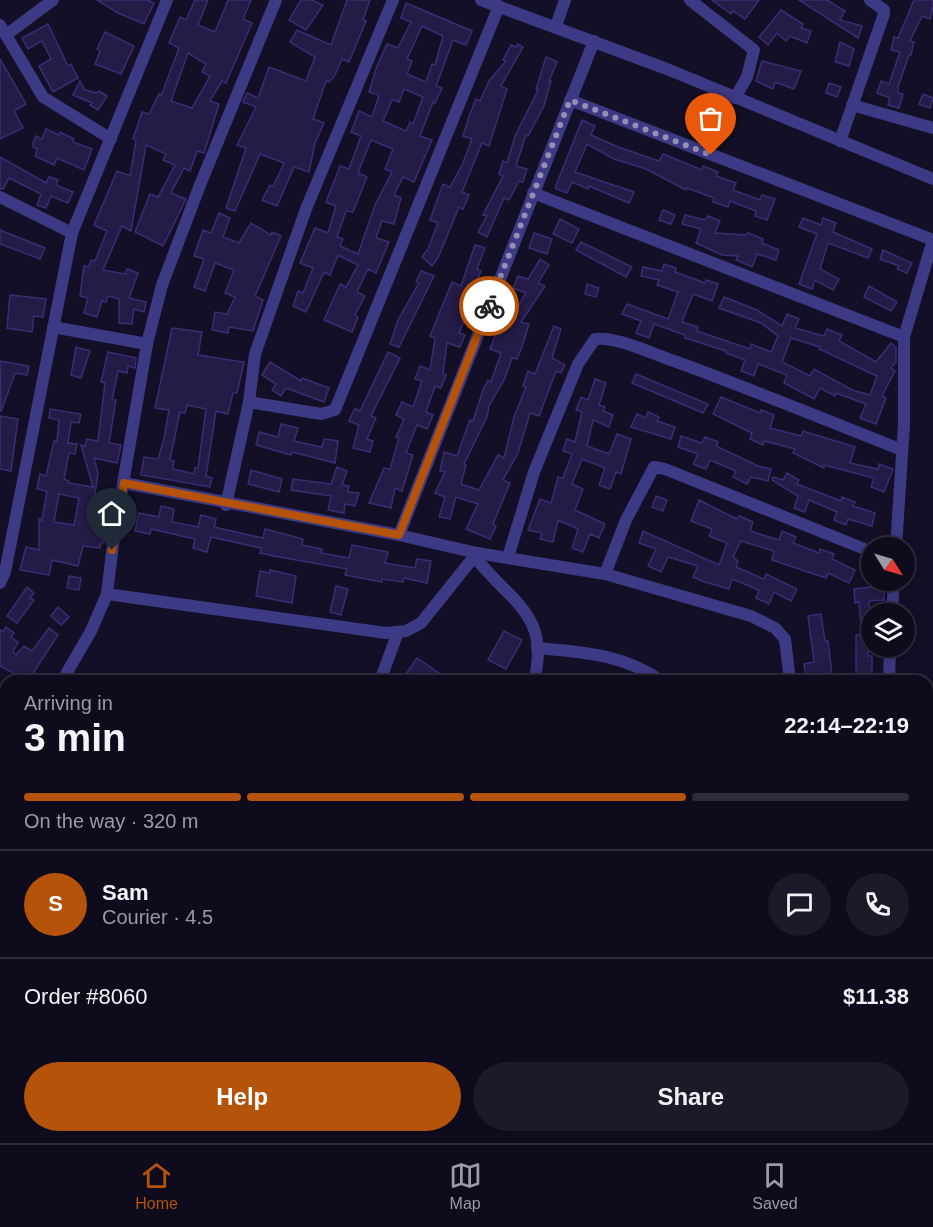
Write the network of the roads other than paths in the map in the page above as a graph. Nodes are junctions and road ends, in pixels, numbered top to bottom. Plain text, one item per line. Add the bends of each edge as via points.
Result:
1 (53, 0) edge
2 (167, 0) edge
3 (276, 0) edge
4 (393, 0) edge
5 (481, 0) edge
6 (565, 0) edge
7 (690, 0) edge
8 (870, 0) edge
9 (499, 6) junction
10 (556, 26) junction
11 (3, 30) edge
12 (594, 41) junction
13 (735, 98) junction
14 (570, 100) junction
15 (852, 105) junction
16 (933, 128) edge
17 (111, 139) junction
18 (840, 141) junction
19 (933, 178) edge
20 (534, 193) junction
21 (0, 197) edge
22 (72, 233) junction
23 (933, 240) edge
24 (53, 327) junction
25 (904, 337) junction
26 (147, 344) junction
27 (249, 402) junction
28 (902, 450) junction
29 (124, 483) junction
30 (226, 505) junction
31 (399, 535) junction
32 (897, 537) edge
33 (861, 548) edge
34 (475, 554) junction
35 (508, 557) junction
36 (606, 574) junction
37 (0, 583) edge
38 (107, 594) junction
39 (398, 632) junction
40 (537, 648) junction
41 (890, 657) edge
42 (65, 675) edge
43 (382, 675) edge
44 (535, 675) edge
45 (653, 675) edge
46 (789, 675) edge
47 (889, 675) edge

1 - 11 street
2 - 17 street
3 - 26 street via 177,243
4 - 27 street via 306,209 271,306 255,354
5 - 9 street
6 - 10 street
7 - 13 street via 754,50 747,77
8 - 15 street via 884,14
9 - 10 street
9 - 27 street via 335,410 321,414
10 - 12 street
11 - 17 street via 43,97
12 - 13 street
12 - 14 street
13 - 18 street
14 - 20 street
14 - 23 street
15 - 16 street
15 - 18 street
17 - 22 street
18 - 19 street
20 - 25 street
20 - 31 street
21 - 22 street
22 - 24 street
23 - 25 street
24 - 26 street
24 - 37 street
25 - 28 street
26 - 29 street
27 - 30 street
28 - 32 street
28 - 35 street via 659,356 595,339 578,364 534,472
29 - 30 street
29 - 38 street
30 - 31 street
31 - 34 street
33 - 36 street via 654,467 626,520
34 - 35 street
34 - 39 street via 425,620
34 - 40 street via 530,617 538,637
35 - 36 street
36 - 46 street via 751,616 775,628 785,639
38 - 39 street
38 - 42 street
39 - 43 street
40 - 44 street
40 - 45 street via 608,656
41 - 47 street

